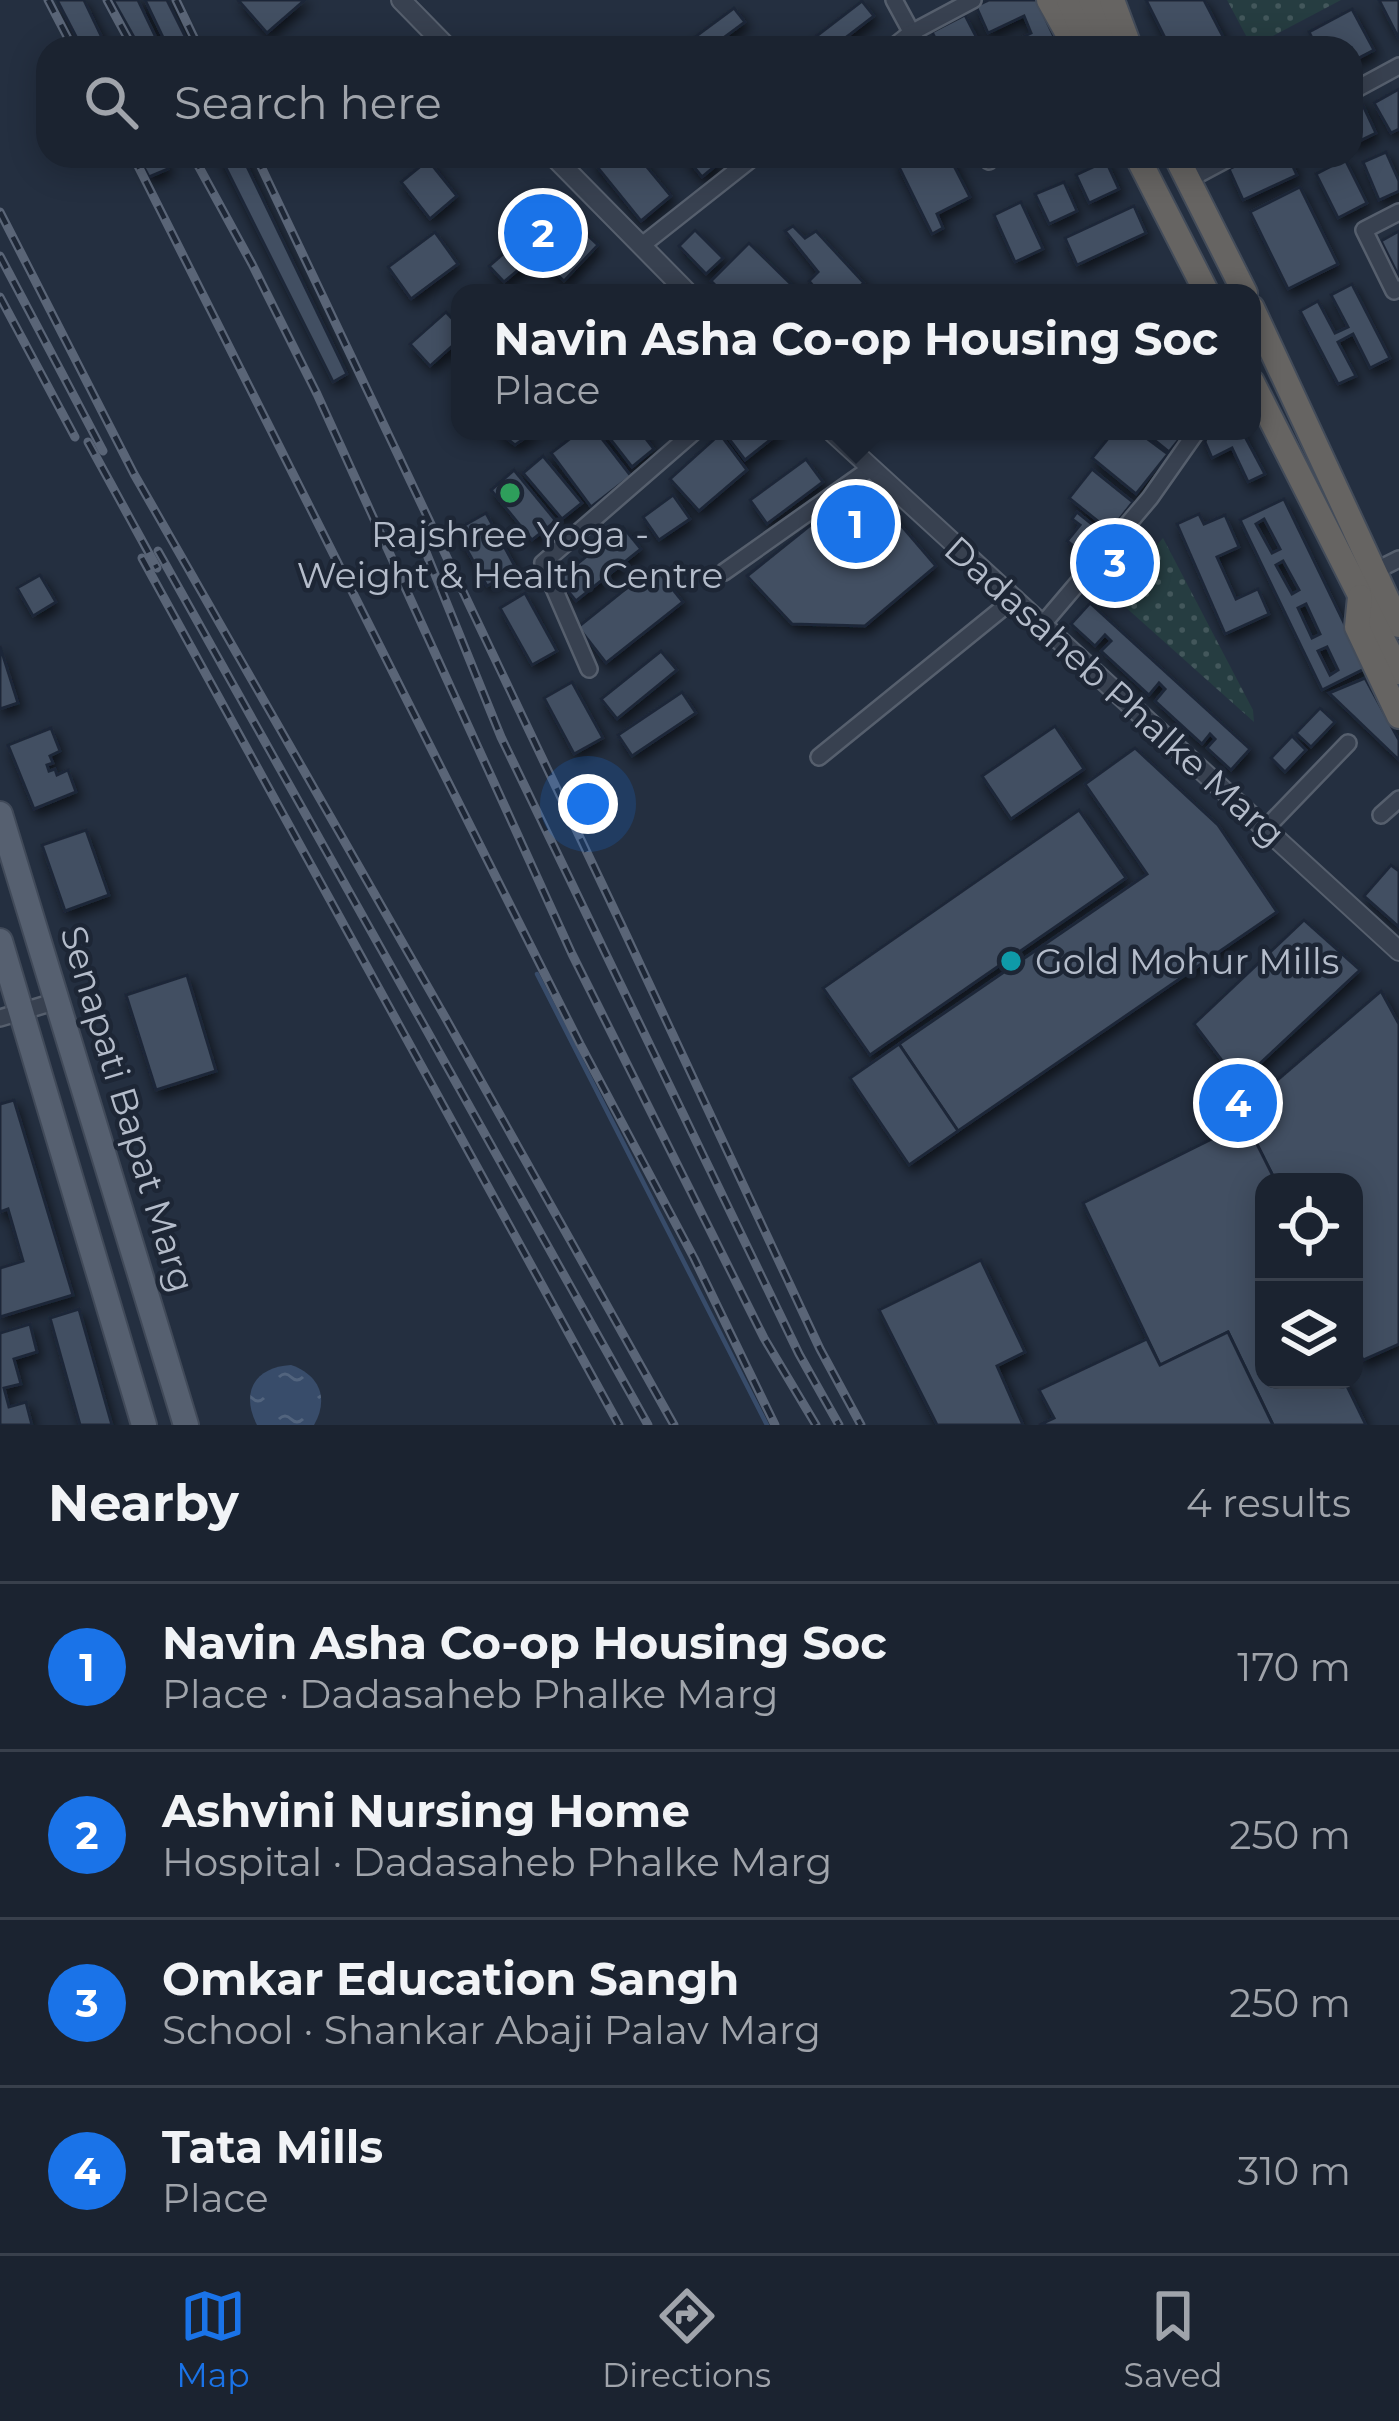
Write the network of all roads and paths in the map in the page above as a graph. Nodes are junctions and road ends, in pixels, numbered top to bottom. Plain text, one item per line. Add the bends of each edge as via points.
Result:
1 (401, 0) edge
2 (894, 0) edge
3 (973, 0) edge
4 (1049, 0) edge
5 (1090, 7) edge
6 (436, 36) edge
7 (914, 36) edge
8 (922, 36) edge
9 (1069, 36) edge
10 (1109, 36) edge
11 (1118, 36) edge
12 (1399, 66) edge
13 (1363, 86) edge
14 (565, 168) edge
15 (740, 168) edge
16 (1143, 168) edge
17 (1182, 168) edge
18 (1210, 168) edge
19 (1188, 180) junction
20 (1399, 212) edge
21 (641, 246) junction
22 (679, 284) edge
23 (1202, 284) edge
24 (1240, 284) edge
25 (1399, 289) edge
26 (1261, 328) edge
27 (1261, 400) edge
28 (685, 440) edge
29 (841, 440) edge
30 (1191, 440) edge
31 (871, 468) junction
32 (1399, 559) edge
33 (724, 572) dead end
34 (1373, 572) junction
35 (1360, 595) junction
36 (1015, 598) junction
37 (1393, 621) edge
38 (1043, 624) junction
39 (589, 670) dead end
40 (1399, 672) edge
41 (1399, 716) edge
42 (1348, 743) dead end
43 (819, 757) dead end
44 (1399, 800) edge
45 (0, 814) edge
46 (1381, 815) dead end
47 (1265, 829) junction
48 (0, 941) edge
49 (1399, 951) edge
50 (57, 1000) junction
51 (11, 1015) edge
52 (144, 1425) edge
53 (186, 1425) edge

1 - 6 street
2 - 7 street
3 - 8 street
4 - 9 highway
5 - 10 highway
5 - 11 highway
12 - 13 street
14 - 21 street
15 - 21 street
16 - 23 highway
17 - 19 highway
18 - 19 street
19 - 24 highway
20 - 25 street via 1364,230
21 - 22 street
26 - 34 highway
27 - 35 highway
28 - 39 street via 543,563
29 - 31 street, Dadasaheb Phalke Marg
30 - 38 street
31 - 33 street
31 - 36 street, Dadasaheb Phalke Marg
32 - 34 street
34 - 37 highway
35 - 37 highway
35 - 41 highway via 1357,627
36 - 38 street, Dadasaheb Phalke Marg
36 - 43 street
37 - 40 highway
38 - 47 street, Dadasaheb Phalke Marg
42 - 47 street
44 - 46 street
45 - 50 main road, Senapati Bapat Marg
47 - 49 street, Dadasaheb Phalke Marg
48 - 51 main road, Senapati Bapat Marg
50 - 51 street
50 - 53 main road, Senapati Bapat Marg
51 - 52 main road, Senapati Bapat Marg

